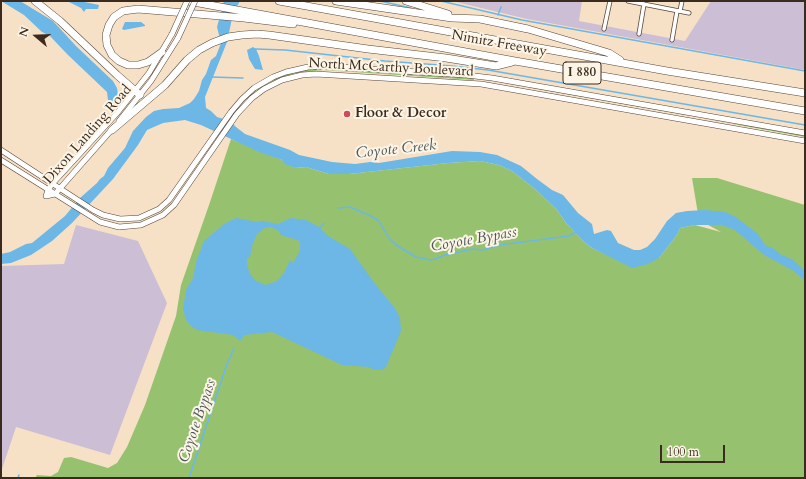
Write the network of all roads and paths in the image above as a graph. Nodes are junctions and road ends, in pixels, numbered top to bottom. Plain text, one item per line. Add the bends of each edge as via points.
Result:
1 (35, 1) edge
2 (187, 1) edge
3 (195, 1) edge
4 (279, 1) edge
5 (336, 1) edge
6 (406, 1) edge
7 (610, 1) edge
8 (628, 1) edge
9 (682, 1) edge
10 (644, 4) junction
11 (679, 11) junction
12 (689, 13) dead end
13 (248, 15) junction
14 (460, 17) junction
15 (604, 30) dead end
16 (639, 34) dead end
17 (672, 40) dead end
18 (162, 52) junction
19 (515, 61) junction
20 (625, 63) junction
21 (414, 71) junction
22 (414, 79) junction
23 (137, 93) junction
24 (579, 93) junction
25 (805, 93) edge
26 (578, 100) junction
27 (805, 111) edge
28 (234, 113) junction
29 (693, 113) junction
30 (692, 121) junction
31 (112, 130) junction
32 (805, 133) edge
33 (805, 141) edge
34 (1, 150) edge
35 (1, 160) edge
36 (52, 184) junction
37 (60, 189) junction
38 (48, 190) junction
39 (55, 194) junction
40 (168, 200) junction
41 (174, 205) junction

1 - 23 highway
2 - 13 highway, Nimitz Freeway / I 880
2 - 18 main road, Dixon Landing Road, bridge
3 - 23 main road, Dixon Landing Road, bridge via 178,38 154,76
4 - 20 highway, Nimitz Freeway / I 880
5 - 14 highway via 452,18
6 - 14 highway
7 - 15 street
8 - 10 street
9 - 11 street
10 - 11 street
10 - 16 street
11 - 12 street
11 - 17 street
13 - 18 highway via 211,16 133,9 119,14 108,25 107,45 119,61 128,65 138,65 148,62
13 - 19 highway, Nimitz Freeway / I 880
14 - 20 highway via 528,29 609,53
18 - 23 main road, Dixon Landing Road
19 - 27 highway, Nimitz Freeway / I 880
19 - 31 highway via 496,66 242,34 228,37 199,50 165,85
20 - 25 highway, Nimitz Freeway / I 880
21 - 22 main road
21 - 24 main road, North McCarthy Boulevard via 476,76
21 - 28 main road, North McCarthy Boulevard via 323,66 301,68 279,74 260,84 242,99
22 - 26 main road, North McCarthy Boulevard via 481,84
22 - 28 main road, North McCarthy Boulevard via 322,74 295,76 264,89
23 - 31 main road, Dixon Landing Road
23 - 36 main road, Dixon Landing Road
24 - 26 main road
24 - 29 main road, North McCarthy Boulevard
26 - 30 main road, North McCarthy Boulevard
28 - 40 main road, North McCarthy Boulevard
28 - 41 main road, North McCarthy Boulevard
29 - 30 main road
29 - 32 main road, North McCarthy Boulevard
30 - 33 main road, North McCarthy Boulevard
31 - 37 main road, Dixon Landing Road
34 - 36 main road, North McCarthy Boulevard
35 - 38 main road
36 - 37 main road, North McCarthy Boulevard
36 - 38 main road, Dixon Landing Road
37 - 39 main road, Dixon Landing Road
37 - 40 main road, North McCarthy Boulevard via 92,210 114,218 133,219 152,213
38 - 39 main road, Dixon Landing Road via 46,196
39 - 41 main road, North McCarthy Boulevard via 100,222 112,226 141,225 163,215
40 - 41 main road

